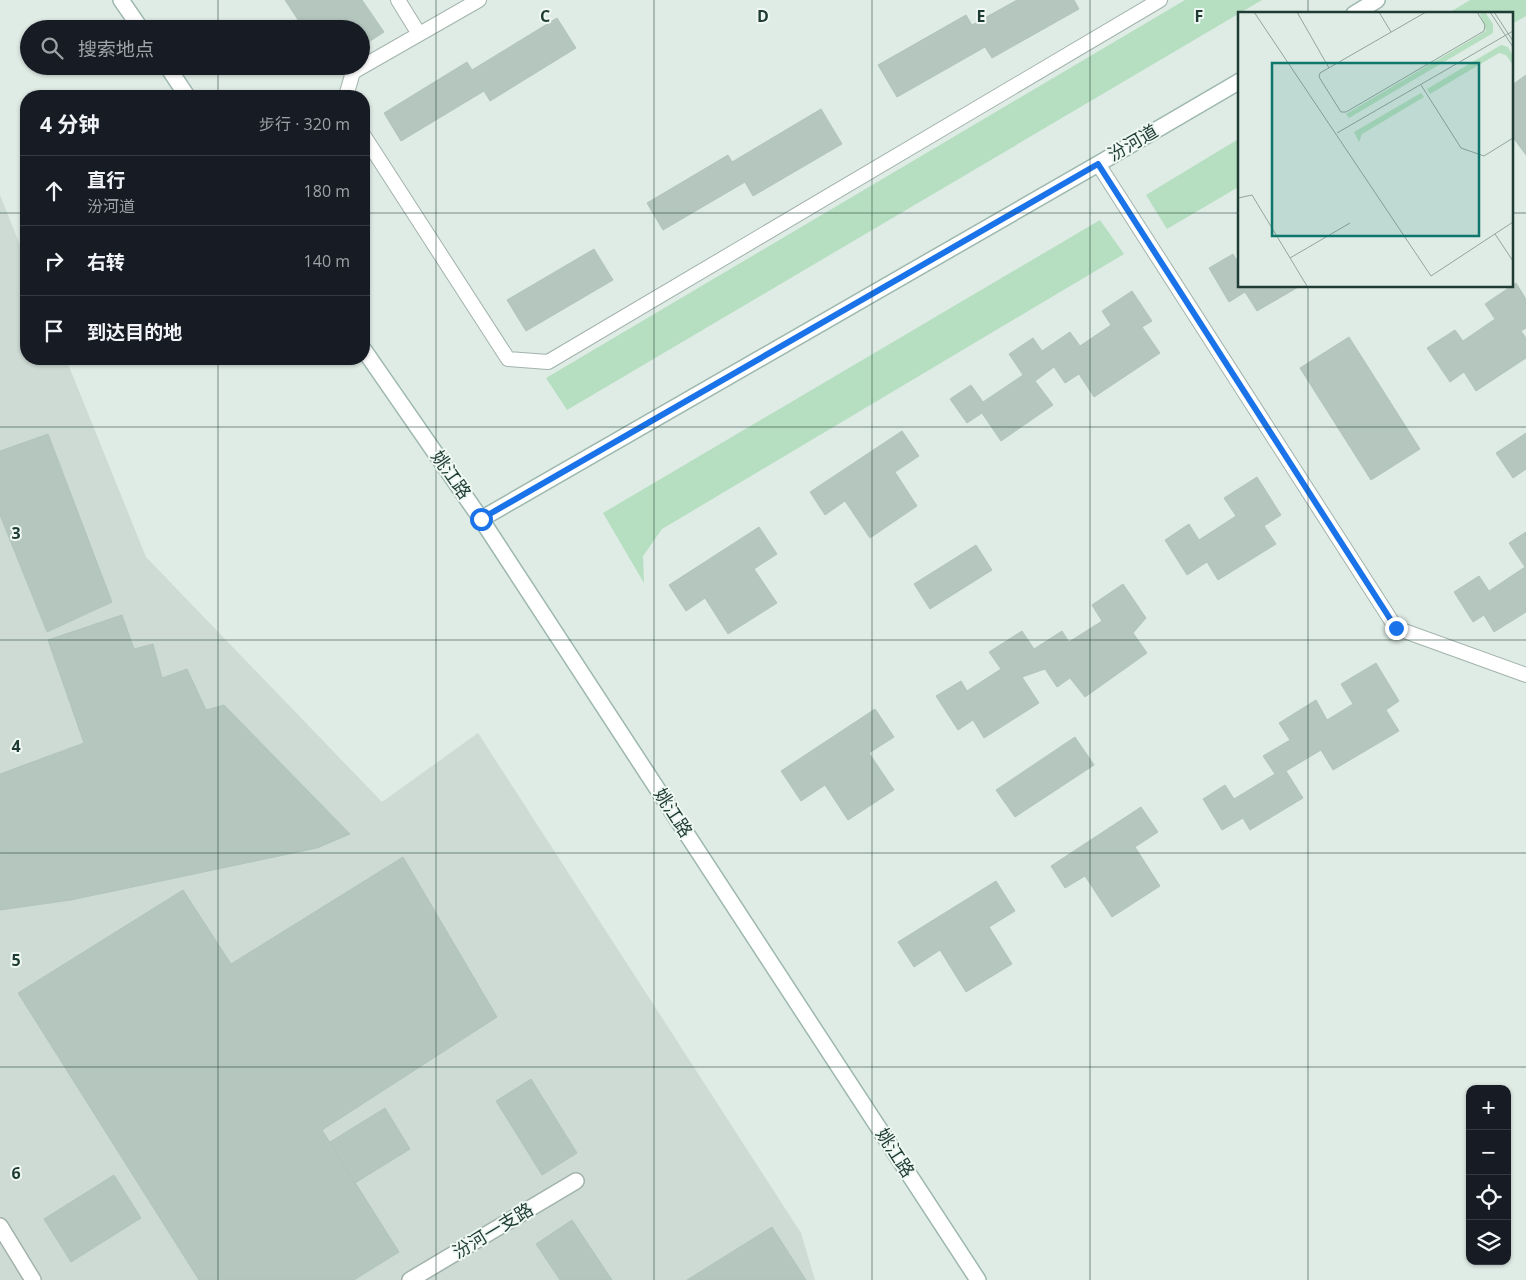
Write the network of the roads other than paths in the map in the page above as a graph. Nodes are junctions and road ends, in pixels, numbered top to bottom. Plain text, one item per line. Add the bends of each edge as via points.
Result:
1 (121, 0) edge
2 (398, 0) edge
3 (479, 0) edge
4 (1160, 0) edge
5 (1377, 0) edge
6 (1357, 12) edge
7 (135, 20) edge
8 (418, 34) junction
9 (370, 62) edge
10 (173, 75) edge
11 (351, 75) edge
12 (1238, 81) edge
13 (184, 90) edge
14 (348, 90) edge
15 (370, 145) edge
16 (1098, 164) junction
17 (370, 359) edge
18 (481, 519) junction
19 (1526, 675) edge
20 (576, 1181) dead end
21 (0, 1226) edge
22 (32, 1280) edge
23 (410, 1280) edge
24 (978, 1280) edge

1 - 7 main road
2 - 8 lane
3 - 8 lane
4 - 15 lane via 548,362 508,359
5 - 6 main road
8 - 9 lane
10 - 13 main road
11 - 14 lane
12 - 16 main road, 汾河道
16 - 18 main road, 汾河道
16 - 19 lane via 1396,628
17 - 18 main road, 姚江路
18 - 24 main road, 姚江路
20 - 23 main road, 汾河一支路
21 - 22 main road

